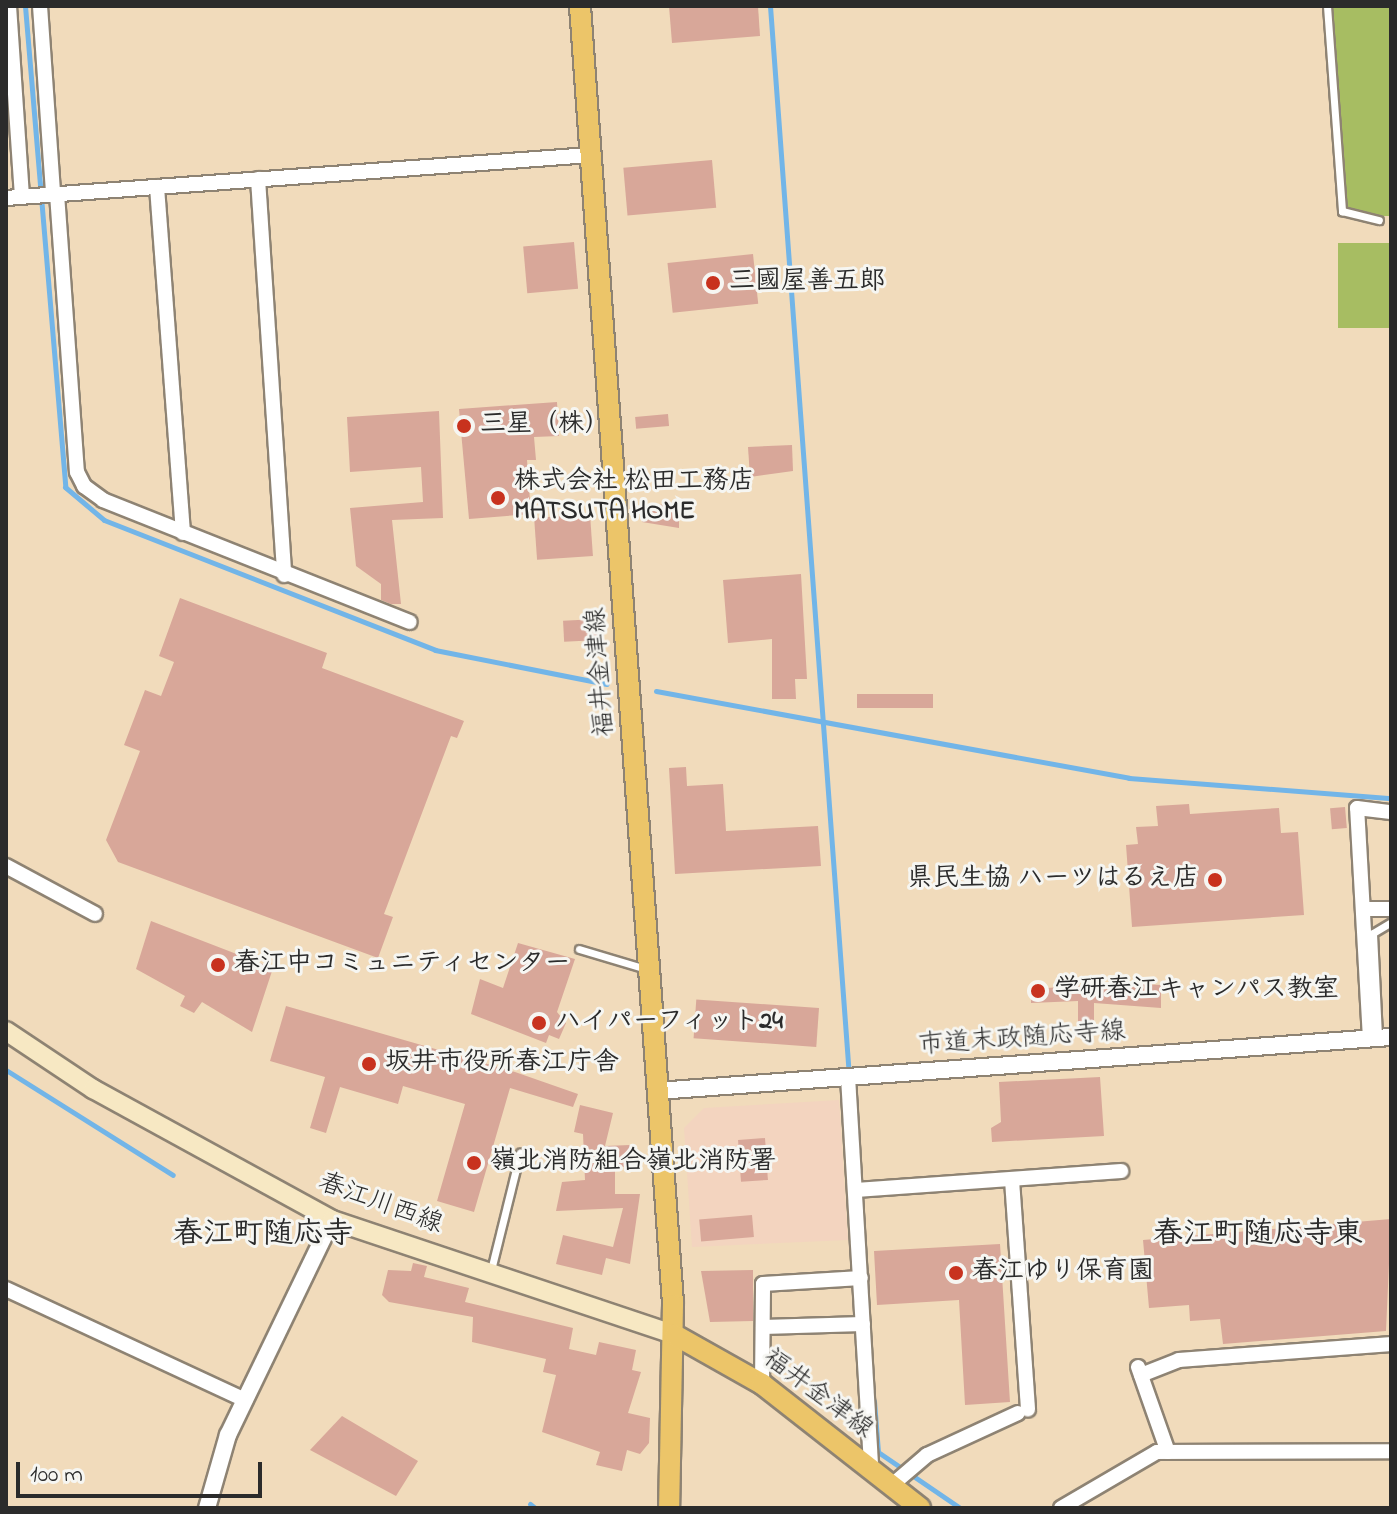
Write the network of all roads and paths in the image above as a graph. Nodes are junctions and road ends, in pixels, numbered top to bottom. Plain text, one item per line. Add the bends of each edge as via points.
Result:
1 (9, 6) edge
2 (40, 6) edge
3 (580, 6) edge
4 (1327, 6) edge
5 (10, 78) edge
6 (590, 155) junction
7 (258, 179) junction
8 (157, 187) junction
9 (55, 194) junction
10 (22, 196) junction
11 (6, 198) edge
12 (1379, 220) dead end
13 (183, 533) junction
14 (284, 575) junction
15 (410, 622) dead end
16 (1391, 812) edge
17 (6, 866) edge
18 (1363, 909) junction
19 (1391, 909) edge
20 (95, 914) dead end
21 (1391, 922) edge
22 (579, 949) dead end
23 (648, 969) junction
24 (6, 1031) edge
25 (1380, 1038) edge
26 (848, 1077) junction
27 (657, 1091) junction
28 (520, 1153) dead end
29 (1121, 1171) dead end
30 (1012, 1180) junction
31 (856, 1190) junction
32 (332, 1220) junction
33 (491, 1270) junction
34 (861, 1278) junction
35 (6, 1289) edge
36 (863, 1324) junction
37 (763, 1327) junction
38 (675, 1335) junction
39 (1391, 1344) edge
40 (762, 1384) junction
41 (245, 1400) junction
42 (1391, 1451) edge
43 (1168, 1452) junction
44 (871, 1468) junction
45 (892, 1485) junction
46 (207, 1508) edge
47 (669, 1508) edge
48 (920, 1508) edge
49 (1061, 1508) edge

1 - 5 street
2 - 9 street
3 - 6 main road, 福井金津線
4 - 12 lane via 1342,211
5 - 10 street
6 - 7 street
6 - 23 main road, 福井金津線
7 - 8 street
7 - 14 street
8 - 9 street
8 - 13 street
9 - 10 street
9 - 13 street via 77,472 103,500
10 - 11 street
13 - 14 street
14 - 15 street
16 - 18 street via 1357,808
17 - 20 street
18 - 19 street
18 - 25 street
21 - 25 lane via 1373,933
22 - 23 lane
23 - 27 main road, 福井金津線
24 - 32 main road, 春江川西線 via 93,1089
25 - 26 street, 市道末政随応寺線
26 - 27 street, 市道末政随応寺線
26 - 31 street
27 - 38 main road, 福井金津線
28 - 33 lane
29 - 30 street
30 - 31 street
30 - 45 street via 1023,1411 927,1455
31 - 34 street
32 - 33 main road, 春江川西線
32 - 41 street
33 - 38 main road, 春江川西線
34 - 36 street
34 - 37 street via 763,1284
35 - 41 street
36 - 37 street
36 - 44 street
37 - 40 street
38 - 40 main road, 福井金津線
38 - 47 main road, 福井金津線
39 - 43 street via 1179,1360 1139,1371
40 - 44 main road, 福井金津線
41 - 46 street
42 - 43 street
43 - 49 street
44 - 45 main road, 福井金津線
45 - 48 main road, 福井金津線

